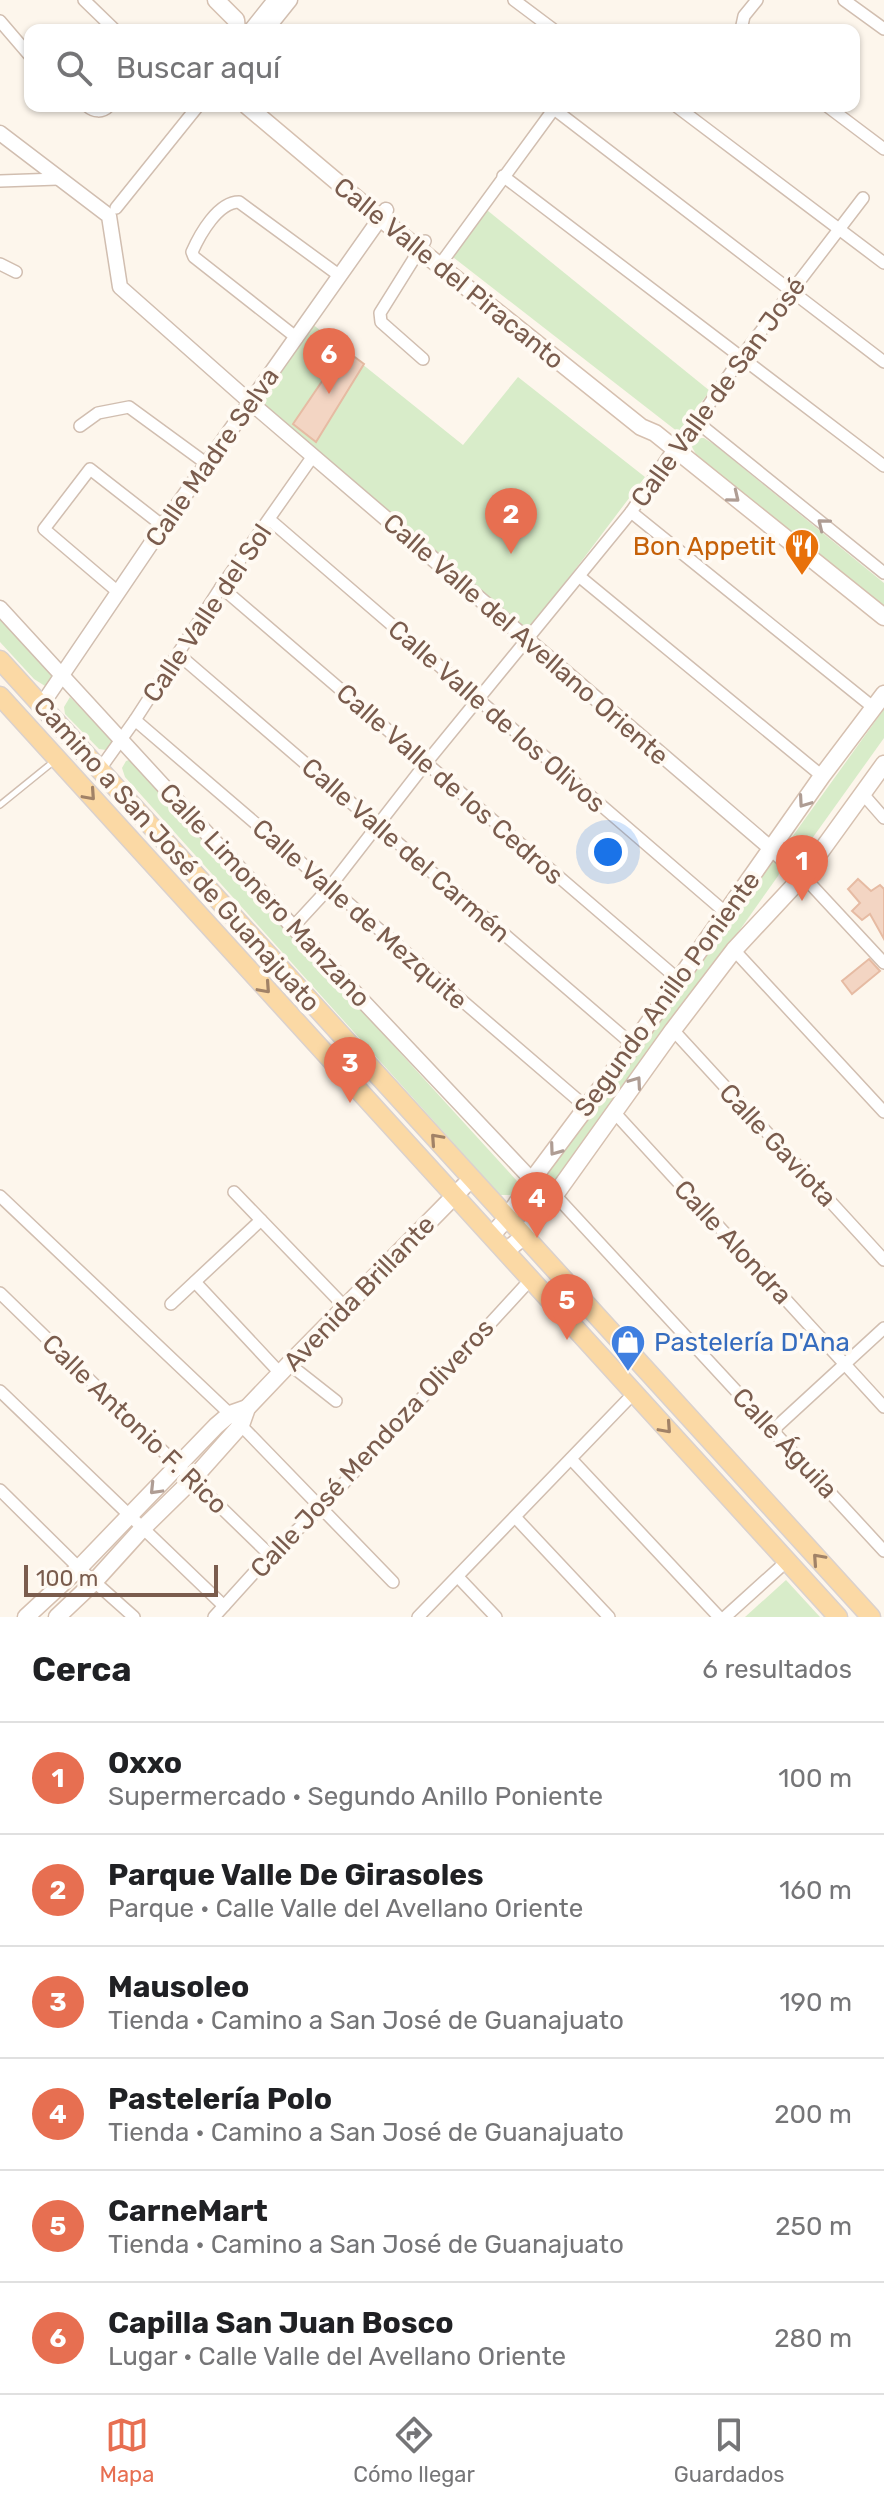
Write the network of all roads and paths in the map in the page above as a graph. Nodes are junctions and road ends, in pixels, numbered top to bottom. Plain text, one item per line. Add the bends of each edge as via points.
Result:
1 (84, 0) edge
2 (216, 0) edge
3 (231, 0) edge
4 (275, 0) edge
5 (290, 0) edge
6 (514, 0) edge
7 (757, 0) edge
8 (844, 0) edge
9 (0, 21) edge
10 (109, 24) edge
11 (236, 24) edge
12 (248, 24) edge
13 (255, 24) edge
14 (271, 24) edge
15 (546, 24) edge
16 (742, 24) edge
17 (884, 29) edge
18 (24, 49) edge
19 (193, 112) edge
20 (255, 112) edge
21 (270, 112) edge
22 (552, 112) edge
23 (560, 112) edge
24 (684, 112) edge
25 (835, 112) edge
26 (0, 133) edge
27 (884, 149) edge
28 (503, 176) junction
29 (58, 179) junction
30 (0, 181) edge
31 (863, 198) dead end
32 (112, 212) junction
33 (383, 214) junction
34 (840, 229) junction
35 (422, 245) junction
36 (442, 262) junction
37 (884, 263) edge
38 (0, 264) edge
39 (16, 272) dead end
40 (340, 276) junction
41 (792, 291) junction
42 (297, 338) junction
43 (742, 356) junction
44 (423, 359) dead end
45 (884, 362) edge
46 (250, 402) junction
47 (697, 422) junction
48 (80, 426) dead end
49 (674, 448) junction
50 (313, 456) junction
51 (207, 464) junction
52 (884, 466) edge
53 (631, 512) junction
54 (270, 520) junction
55 (163, 526) junction
56 (884, 573) edge
57 (580, 577) junction
58 (221, 587) junction
59 (118, 592) junction
60 (0, 608) edge
61 (884, 617) edge
62 (525, 638) junction
63 (178, 654) junction
64 (0, 660) edge
65 (62, 676) junction
66 (0, 696) edge
67 (477, 700) junction
68 (879, 701) edge
69 (41, 706) junction
70 (135, 720) junction
71 (121, 740) junction
72 (57, 758) junction
73 (426, 763) junction
74 (884, 764) edge
75 (100, 769) junction
76 (822, 776) junction
77 (862, 793) junction
78 (0, 805) edge
79 (884, 818) edge
80 (378, 825) junction
81 (772, 849) junction
82 (803, 876) junction
83 (329, 888) junction
84 (725, 912) junction
85 (293, 927) junction
86 (734, 950) junction
87 (884, 963) edge
88 (679, 980) junction
89 (673, 1030) junction
90 (633, 1045) junction
91 (586, 1107) junction
92 (614, 1112) junction
93 (884, 1112) edge
94 (472, 1178) junction
95 (532, 1180) junction
96 (234, 1192) dead end
97 (555, 1195) junction
98 (454, 1196) junction
99 (0, 1198) edge
100 (507, 1218) junction
101 (261, 1220) junction
102 (491, 1236) junction
103 (524, 1236) junction
104 (505, 1252) junction
105 (884, 1260) edge
106 (531, 1279) junction
107 (195, 1282) junction
108 (0, 1293) edge
109 (171, 1304) dead end
110 (344, 1306) junction
111 (884, 1328) edge
112 (845, 1363) junction
113 (284, 1369) junction
114 (0, 1391) edge
115 (634, 1393) junction
116 (336, 1401) dead end
117 (884, 1407) edge
118 (235, 1420) junction
119 (773, 1430) junction
120 (571, 1459) junction
121 (177, 1467) junction
122 (192, 1480) junction
123 (0, 1490) edge
124 (321, 1508) junction
125 (129, 1516) junction
126 (515, 1517) junction
127 (142, 1529) junction
128 (884, 1551) edge
129 (270, 1555) junction
130 (787, 1561) junction
131 (79, 1568) junction
132 (458, 1577) junction
133 (94, 1582) junction
134 (393, 1582) dead end
135 (224, 1606) junction
136 (26, 1617) edge
137 (57, 1617) edge
138 (134, 1617) edge
139 (214, 1617) edge
140 (418, 1617) edge
141 (496, 1617) edge
142 (609, 1617) edge
143 (722, 1617) edge
144 (838, 1617) edge
145 (871, 1617) edge

1 - 10 street
2 - 11 main road
3 - 12 main road
4 - 13 street
5 - 14 street
6 - 15 street
7 - 16 street
8 - 17 street
9 - 18 street
19 - 32 street
20 - 33 main road, Calle Valle del Piracanto
21 - 33 main road, Calle Valle del Piracanto
22 - 28 street
23 - 41 street
24 - 34 street
25 - 27 street
26 - 29 street
28 - 36 street
28 - 43 street
29 - 30 street
29 - 32 street
31 - 34 street, Calle Valle de San José
32 - 46 street, Calle Valle del Avellano Oriente via 120,287
33 - 35 main road, Calle Valle del Piracanto
33 - 40 street, Calle Madre Selva
34 - 37 street
34 - 41 street, Calle Valle de San José
35 - 36 main road, Calle Valle del Piracanto
35 - 44 street via 380,313 381,322
36 - 49 main road, Calle Valle del Piracanto via 641,427
38 - 39 street
40 - 42 street, Calle Madre Selva
40 - 42 street via 239,202 223,207 192,252 194,257
41 - 43 street, Calle Valle de San José
41 - 45 street
42 - 46 street, Calle Madre Selva
43 - 47 street, Calle Valle de San José
43 - 52 street
46 - 50 street, Calle Valle del Avellano Oriente
46 - 51 street, Calle Madre Selva
47 - 49 street, Calle Valle de San José
56 -> 47 street
48 - 51 street via 98,413 129,407
49 - 53 street, Calle Valle de San José
49 -> 61 main road, Calle Valle del Piracanto
50 - 54 street, Calle Valle del Sol
50 - 62 street, Calle Valle del Avellano Oriente
51 - 55 street, Calle Madre Selva
53 - 57 street, Calle Valle de San José
53 - 68 street
54 - 58 street, Calle Valle del Sol
54 - 67 street, Calle Valle de los Olivos
55 - 59 street, Calle Madre Selva
55 - 59 street via 90,469 44,529
57 - 62 street, Calle Valle de San José
57 - 76 street
58 - 63 street, Calle Valle del Sol
58 - 73 street, Calle Valle de los Cedros
59 - 65 street, Calle Madre Selva
60 - 65 street, Calle Limonero Manzano
62 - 67 street, Calle Valle de San José
62 - 81 street, Calle Valle del Avellano Oriente
63 - 70 street, Calle Valle del Sol
63 - 80 street, Calle Valle del Carmén
64 - 69 main road, Camino a San José de Guanajuato
65 - 69 street, Calle Madre Selva
65 - 71 street, Calle Limonero Manzano
66 - 72 main road, Camino a San José de Guanajuato
67 - 73 street, Calle Valle de San José
67 - 84 street, Calle Valle de los Olivos
68 - 76 main road, Segundo Anillo Poniente
69 - 75 main road, Camino a San José de Guanajuato
70 - 71 street, Calle Valle del Sol
70 - 83 street, Calle Valle de Mezquite
71 - 75 street, Calle Valle del Sol
71 - 85 street, Calle Limonero Manzano
72 - 78 lane
72 -> 98 main road, Camino a San José de Guanajuato
73 - 80 street, Calle Valle de San José
73 - 88 street, Calle Valle de los Cedros
74 - 77 main road, Segundo Anillo Poniente
94 -> 75 main road, Camino a San José de Guanajuato
76 -> 81 main road, Segundo Anillo Poniente
77 - 79 street
77 - 82 main road, Segundo Anillo Poniente
80 - 83 street, Calle Valle de San José
80 - 90 street, Calle Valle del Carmén
81 - 82 street, Calle Valle del Avellano Oriente
81 - 84 main road, Segundo Anillo Poniente
82 - 86 main road, Segundo Anillo Poniente
82 - 87 street
83 - 85 street, Calle Valle de San José
83 - 91 street, Calle Valle de Mezquite
84 - 88 main road, Segundo Anillo Poniente
85 - 95 street, Calle Limonero Manzano
86 - 89 main road, Segundo Anillo Poniente
86 - 93 street
88 - 90 main road, Segundo Anillo Poniente
92 -> 89 main road, Segundo Anillo Poniente
89 - 105 street, Calle Gaviota
90 - 91 main road, Segundo Anillo Poniente
91 -> 95 main road, Segundo Anillo Poniente
92 - 97 main road, Segundo Anillo Poniente
92 - 112 street, Calle Alondra
94 - 98 main road, Avenida Brillante
94 - 100 main road, Camino a San José de Guanajuato
95 - 100 main road, Segundo Anillo Poniente
96 - 101 street
97 - 103 main road, Segundo Anillo Poniente
97 - 119 street, Calle Águila
98 - 102 main road, Camino a San José de Guanajuato
98 - 110 main road, Avenida Brillante
99 - 118 street
100 - 102 main road, Segundo Anillo Poniente
100 - 103 main road, Camino a San José de Guanajuato
101 - 107 street
101 - 110 street
102 - 104 main road, Camino a San José de Guanajuato
103 - 104 main road, Segundo Anillo Poniente
145 -> 103 main road, Camino a San José de Guanajuato
104 - 106 main road, Camino a San José de Guanajuato
106 - 115 main road, Camino a San José de Guanajuato
106 - 124 street, Calle José Mendoza Oliveros
107 - 109 street
107 - 113 street
108 - 121 street, Calle Antonio F. Rico
110 - 113 main road, Avenida Brillante
111 - 112 street
112 - 117 street, Calle Alondra
112 - 119 street
113 - 116 street
113 - 118 main road, Avenida Brillante
114 - 125 street
115 - 120 street
115 -> 130 main road, Camino a San José de Guanajuato
118 - 121 main road, Avenida Brillante
118 - 122 main road, Avenida Brillante
118 - 124 street
119 - 128 street, Calle Águila
120 - 126 street
120 - 143 street
121 - 122 street, Calle Antonio F. Rico
121 -> 125 main road, Avenida Brillante
122 - 127 main road, Avenida Brillante
122 - 129 street, Calle Antonio F. Rico
123 - 131 street
124 - 129 street, Calle José Mendoza Oliveros
124 - 134 street
125 - 127 street
125 - 131 main road, Avenida Brillante
126 - 132 street
126 - 142 street
127 - 133 main road, Avenida Brillante
127 - 135 street
129 - 135 street, Calle José Mendoza Oliveros
130 - 143 street
130 - 144 main road, Camino a San José de Guanajuato
131 - 133 street
131 - 136 main road, Avenida Brillante
132 - 140 street
132 - 141 street
133 - 137 main road, Avenida Brillante
133 - 138 street
135 - 139 street, Calle José Mendoza Oliveros

